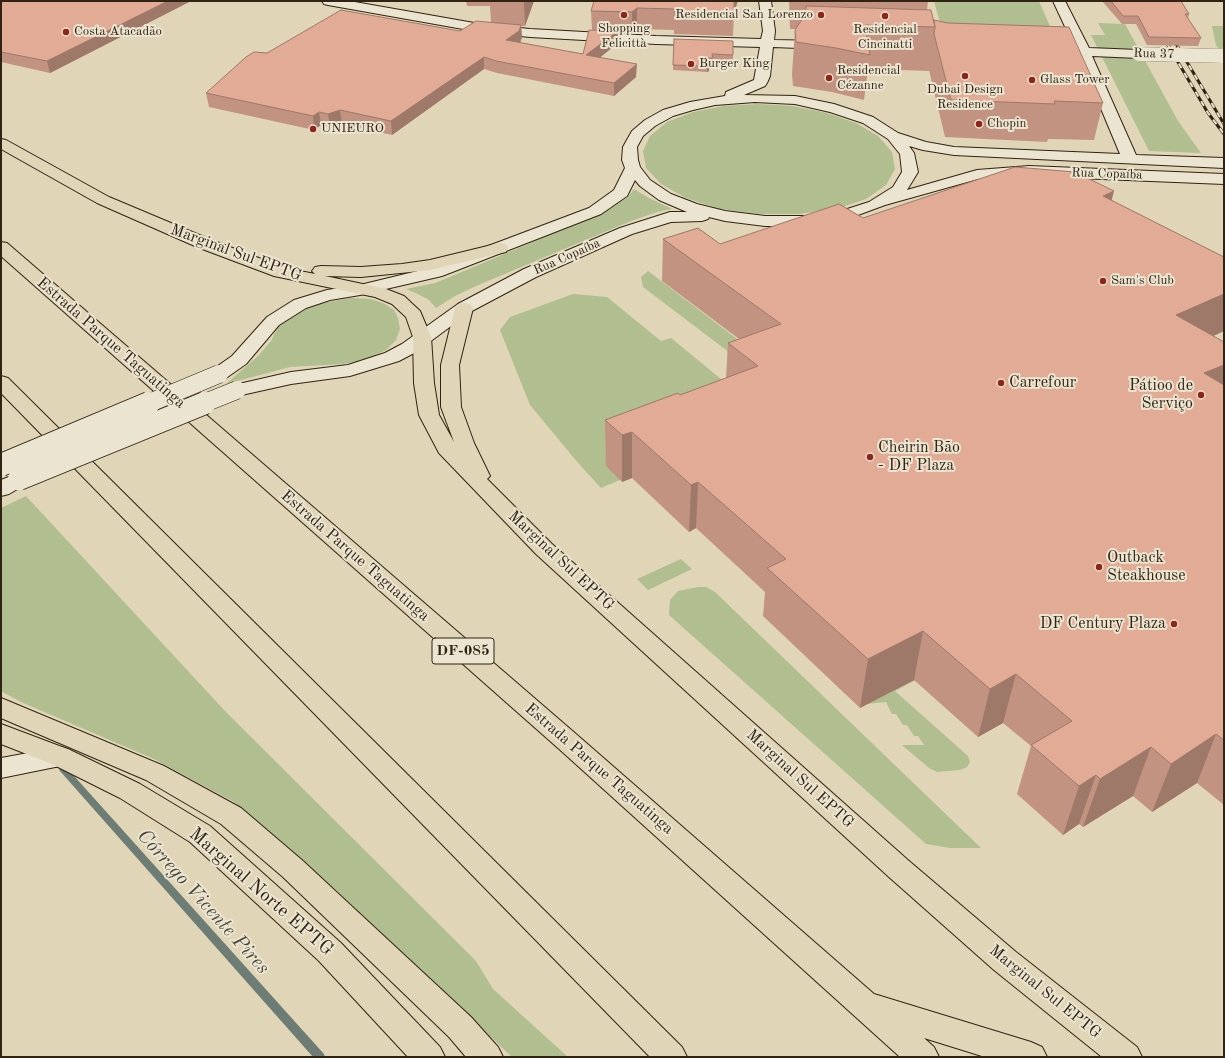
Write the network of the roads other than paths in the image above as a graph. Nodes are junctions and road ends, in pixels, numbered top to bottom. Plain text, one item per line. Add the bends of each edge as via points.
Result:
1 (328, 1) edge
2 (765, 1) edge
3 (1059, 1) edge
4 (767, 43) junction
5 (838, 45) edge
6 (1036, 50) edge
7 (1084, 52) junction
8 (1223, 56) edge
9 (715, 101) junction
10 (894, 136) junction
11 (1, 143) edge
12 (1130, 159) junction
13 (1224, 163) edge
14 (633, 168) junction
15 (1224, 179) edge
16 (875, 205) junction
17 (725, 216) junction
18 (1, 248) edge
19 (500, 248) junction
20 (280, 272) junction
21 (360, 290) junction
22 (464, 308) junction
23 (422, 337) junction
24 (1, 382) edge
25 (1, 465) edge
26 (1, 489) edge
27 (486, 490) junction
28 (1, 707) edge
29 (1, 734) edge
30 (61, 757) junction
31 (1, 768) edge
32 (864, 1004) junction
33 (429, 1057) edge
34 (487, 1057) edge
35 (670, 1057) edge
36 (922, 1057) edge
37 (1031, 1057) edge
38 (1126, 1057) edge

1 - 4 main road via 480,28 526,33
2 - 4 main road via 769,31
3 - 7 main road
4 - 5 main road
4 - 9 main road via 760,83
6 - 7 main road, Rua 37
7 - 8 main road, Rua 37, bridge
7 - 12 main road
9 - 10 main road via 761,98 795,100 826,106 868,120
9 - 14 main road via 690,106 650,123 637,134 630,147
10 - 12 main road, Rua Copaíba via 923,146 954,151
10 - 16 main road via 907,153 910,172 899,190
11 - 20 main road, Marginal Sul EPTG via 103,200
12 - 13 main road, Rua Copaíba
14 - 17 main road via 645,183 665,197 692,208
14 - 19 main road, Rua Copaíba via 621,193 595,211
15 - 16 main road, Rua Copaíba via 1001,172 970,177
16 - 17 main road via 844,215 806,221 765,221
17 - 22 main road, Rua Copaíba via 670,217 626,231 530,273
18 - 32 main road, Estrada Parque Taguatinga / DF-085 via 573,746
19 - 20 main road via 402,269
19 - 21 main road, Rua Copaíba via 436,272
20 - 21 main road, Marginal Sul EPTG
21 - 23 main road, Marginal Sul EPTG via 380,293 398,300 414,315
21 - 25 main road, Rua Copaíba, bridge via 327,295 300,304 273,321 239,360 219,374
22 - 23 main road, Rua Copaíba
22 - 27 main road via 450,365 451,407 464,443
23 - 26 main road, Rua Copaíba, bridge via 392,357 350,370 291,378 237,390 20,478
23 - 27 main road, Marginal Sul EPTG via 424,383 429,416 450,453
24 - 35 main road
27 - 38 main road, Marginal Sul EPTG via 544,549 899,868 1006,961
28 - 34 main road via 155,773 231,816 293,869 460,1027
29 - 30 main road, Marginal Norte EPTG
30 - 31 main road
30 - 33 main road, Marginal Norte EPTG via 130,791 200,834 330,952
32 - 36 main road, Estrada Parque Taguatinga / DF-085
32 - 37 main road

